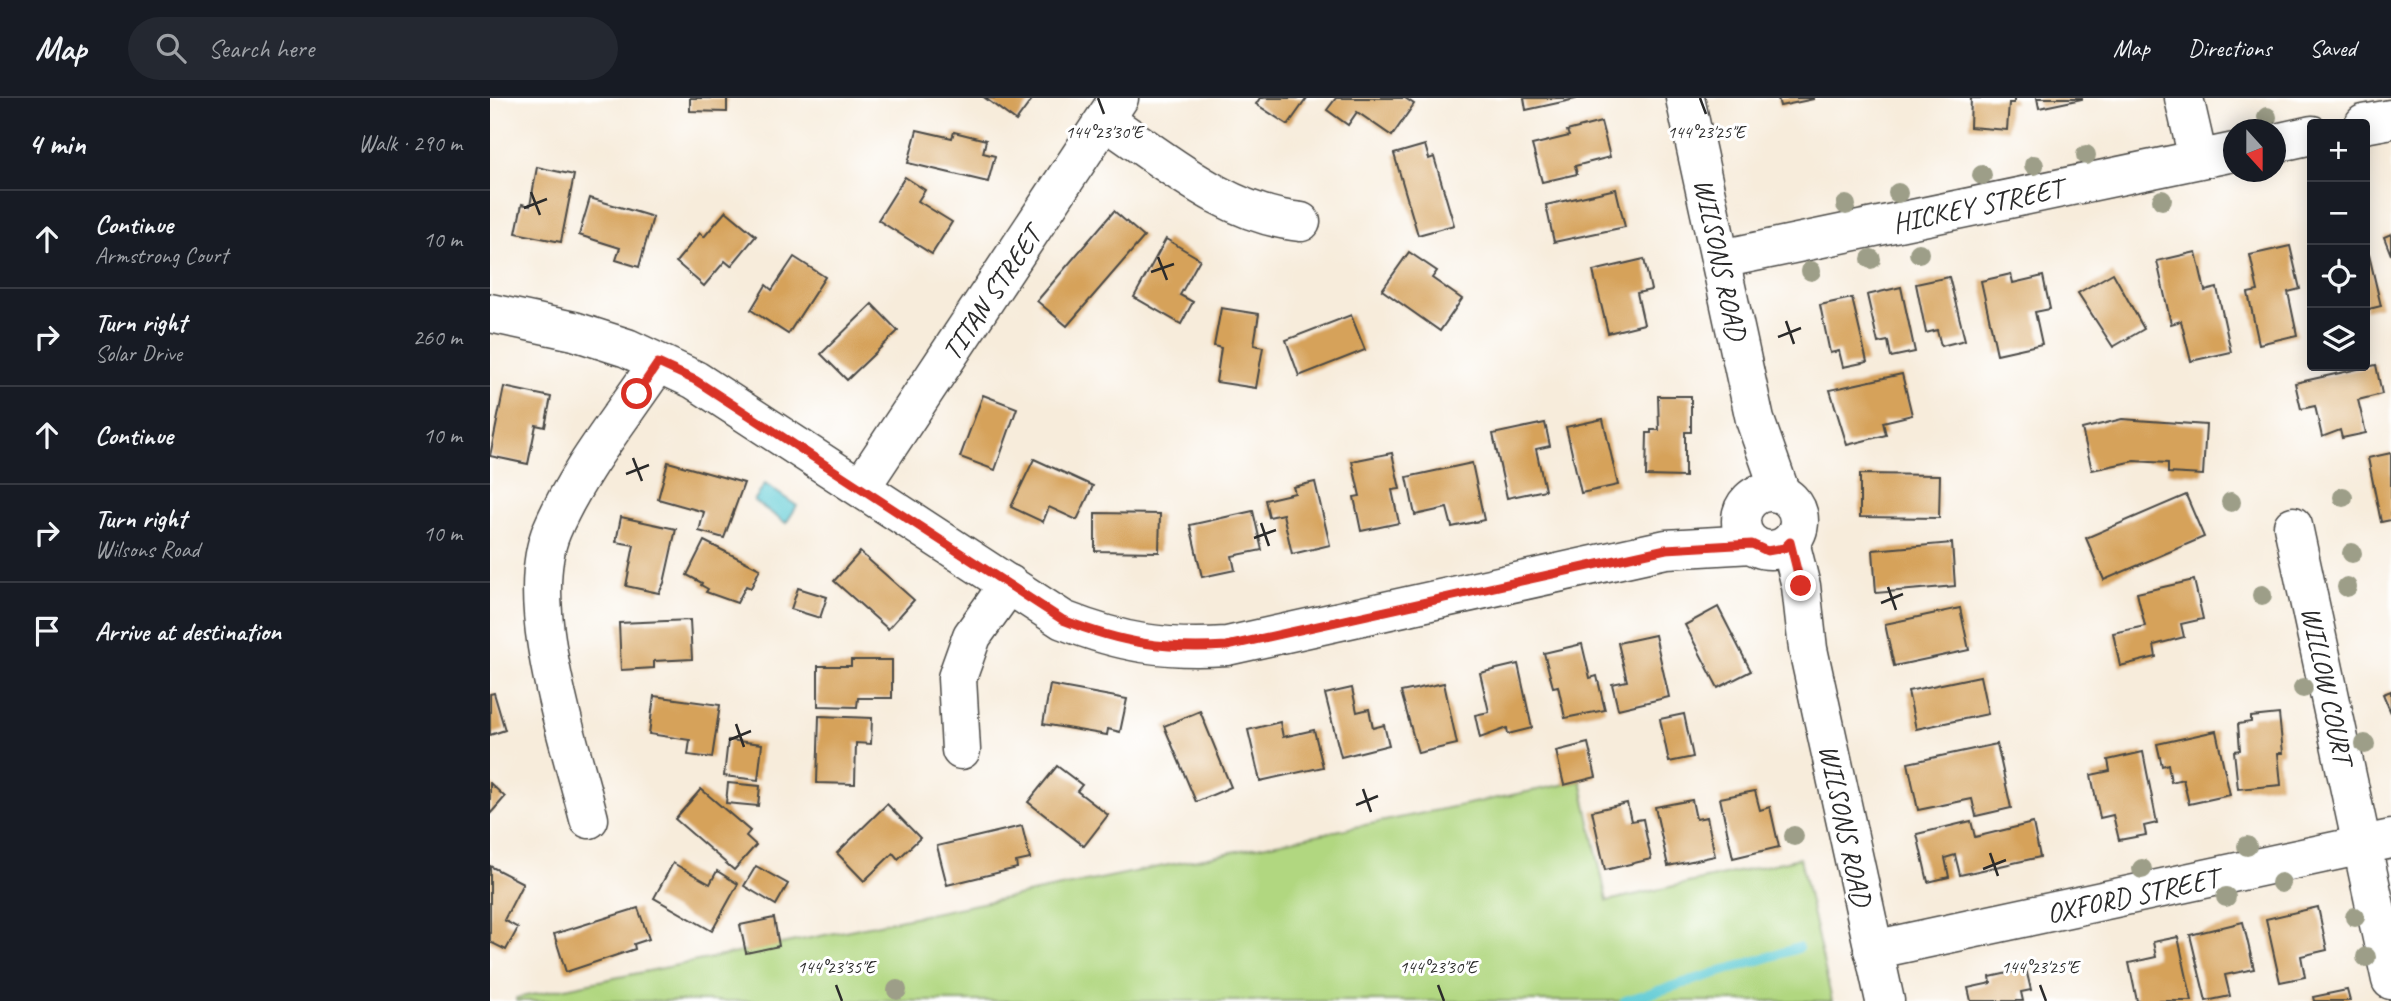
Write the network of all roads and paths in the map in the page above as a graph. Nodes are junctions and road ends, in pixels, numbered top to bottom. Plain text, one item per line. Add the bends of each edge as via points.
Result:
1 (1685, 98) edge
2 (2184, 98) edge
3 (1113, 110) edge
4 (2391, 119) edge
5 (2370, 123) edge
6 (2307, 136) edge
7 (2286, 141) edge
8 (2216, 155) edge
9 (1301, 222) dead end
10 (1721, 258) junction
11 (490, 313) edge
12 (658, 363) junction
13 (861, 487) junction
14 (1762, 524) junction
15 (2293, 526) dead end
16 (1009, 584) junction
17 (961, 750) dead end
18 (589, 818) dead end
19 (2376, 842) edge
20 (1873, 950) junction
21 (2391, 980) edge
22 (1885, 1001) edge

1 - 10 street, WILSONS ROAD
2 - 8 street
3 - 9 street via 1239,208 1271,219
3 - 13 street, TITAN STREET
4 - 5 street
6 - 7 street
8 - 10 street, HICKEY STREET
10 - 14 street, WILSONS ROAD via 1755,420
11 - 12 street via 574,331
12 - 13 street via 695,380
12 - 18 street via 581,478 552,530 542,565 549,653
13 - 16 street
14 - 16 street via 1227,646 1153,647 1105,636 1063,620
14 - 20 street, WILSONS ROAD via 1808,649
15 - 19 street, WILLOW COURT
16 - 17 street via 972,636 957,678
19 - 20 street, OXFORD STREET
19 - 21 street, WILLOW COURT
20 - 22 street, WILSONS ROAD

